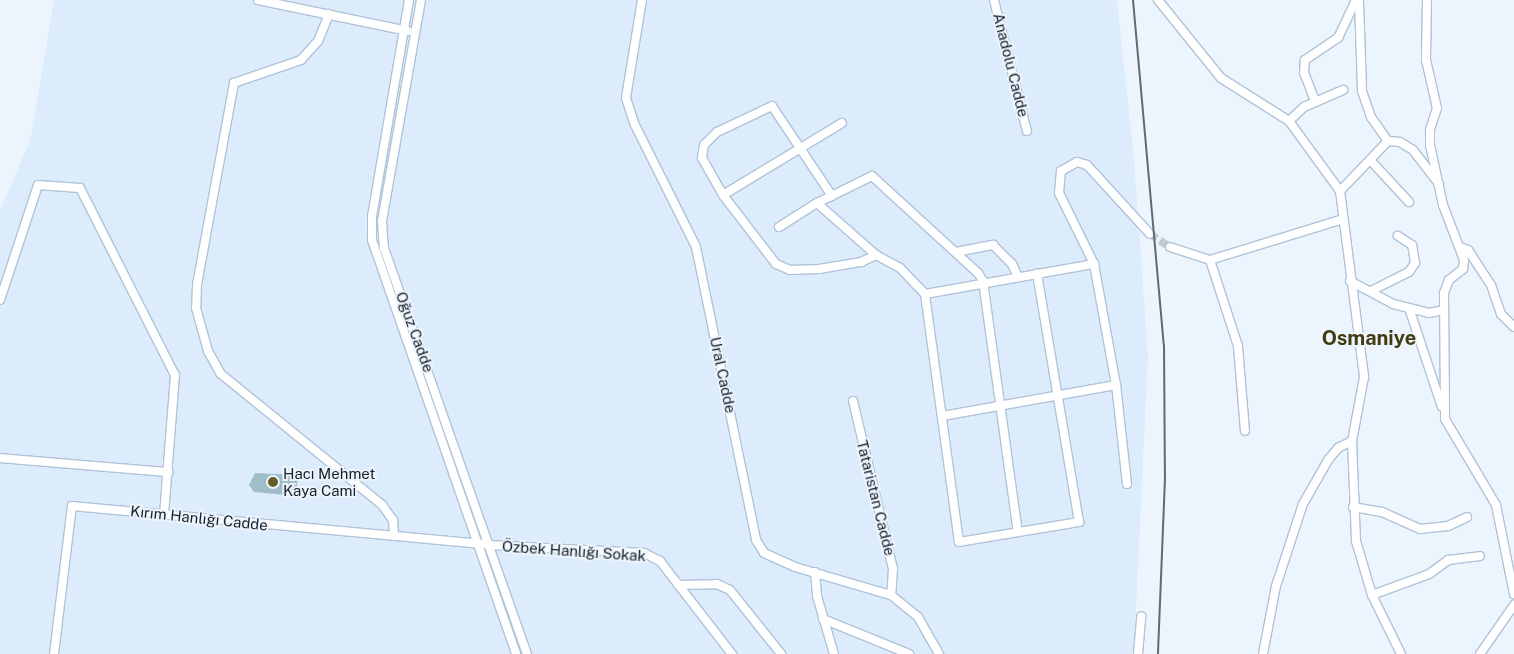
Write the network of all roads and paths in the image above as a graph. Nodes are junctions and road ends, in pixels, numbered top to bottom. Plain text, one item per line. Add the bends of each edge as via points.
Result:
1 (258, 0) edge
2 (409, 0) edge
3 (421, 0) edge
4 (642, 0) edge
5 (994, 0) edge
6 (1158, 0) edge
7 (1358, 0) edge
8 (1427, 0) edge
9 (329, 14) junction
10 (404, 30) junction
11 (415, 32) junction
12 (1343, 90) dead end
13 (1315, 101) junction
14 (1289, 122) junction
15 (842, 123) dead end
16 (1027, 131) dead end
17 (1388, 141) junction
18 (800, 150) junction
19 (1371, 162) junction
20 (1439, 184) junction
21 (1340, 191) junction
22 (723, 195) junction
23 (832, 196) junction
24 (1409, 202) dead end
25 (817, 203) junction
26 (1343, 219) junction
27 (780, 227) dead end
28 (1150, 234) tunnel mouth
29 (1398, 236) dead end
30 (1170, 247) tunnel mouth
31 (1460, 248) junction
32 (956, 252) junction
33 (876, 255) junction
34 (1210, 260) junction
35 (1094, 264) junction
36 (1038, 274) junction
37 (1018, 277) junction
38 (983, 281) junction
39 (1350, 281) junction
40 (1371, 291) junction
41 (925, 294) junction
42 (0, 300) edge
43 (1409, 308) junction
44 (1444, 310) junction
45 (1514, 327) edge
46 (1116, 385) junction
47 (1056, 398) junction
48 (853, 401) dead end
49 (998, 407) junction
50 (1444, 408) junction
51 (942, 416) junction
52 (1245, 431) dead end
53 (1352, 441) junction
54 (0, 458) edge
55 (168, 472) junction
56 (1127, 484) dead end
57 (1353, 507) junction
58 (164, 515) junction
59 (1467, 517) dead end
60 (1018, 532) junction
61 (394, 536) junction
62 (475, 544) junction
63 (490, 545) junction
64 (1480, 556) dead end
65 (815, 572) junction
66 (678, 585) junction
67 (1514, 594) edge
68 (891, 595) junction
69 (1372, 595) junction
70 (1514, 605) edge
71 (1141, 616) dead end
72 (824, 619) junction
73 (54, 654) edge
74 (516, 654) edge
75 (527, 654) edge
76 (732, 654) edge
77 (782, 654) edge
78 (834, 654) edge
79 (909, 654) edge
80 (938, 654) edge
81 (1138, 654) edge
82 (1263, 654) edge
83 (1400, 654) edge
84 (1480, 654) edge

1 - 9 street
2 - 10 street, Oğuz Cadde
3 - 11 street, Oğuz Cadde
4 - 65 street, Ural Cadde via 626,98 635,125 696,247 756,540 764,553
5 - 16 street, Anadolu Cadde
6 - 14 street via 1221,78
7 - 13 street via 1338,38 1305,60 1304,73
7 - 17 street via 1362,91 1371,117
8 - 20 street via 1426,60 1438,108 1429,136
9 - 10 street
9 - 61 street via 318,40 301,60 234,83 197,285 196,308 208,350 221,374 382,505 393,520
10 - 11 street
10 - 62 street, Oğuz Cadde via 372,216 372,240
11 - 63 street, Oğuz Cadde via 382,221 384,248
12 - 13 street
13 - 14 street
14 - 21 street
15 - 18 street
17 - 19 street
17 - 20 street via 1413,150 1432,180
18 - 22 street
18 - 22 street via 770,106 717,132 706,141 702,158
18 - 23 street
19 - 21 street
19 - 24 street
20 - 31 street
21 - 26 street
22 - 33 street via 771,258 783,268 820,269 861,262
23 - 25 street
23 - 32 street via 872,176
25 - 27 street
25 - 33 street
26 - 34 street
26 - 39 street
28 - 35 street via 1096,172 1077,162 1068,164 1057,180 1059,193
29 - 40 street via 1412,245 1415,263 1409,272
30 - 34 street
31 - 44 street via 1464,265 1446,286
31 - 45 street via 1468,250 1482,271 1501,314
32 - 37 street via 993,245 1012,264
32 - 38 street
33 - 41 street via 900,268
34 - 52 street via 1238,346
35 - 36 street
35 - 46 street
36 - 37 street
36 - 47 street
37 - 38 street
38 - 41 street
38 - 49 street
39 - 40 street
39 - 53 street via 1364,377
40 - 43 street
41 - 51 street
42 - 55 street via 38,185 80,188 175,375
43 - 44 street via 1429,313
43 - 50 street
44 - 50 street
46 - 47 street
46 - 56 street
47 - 49 street
47 - 60 street via 1079,522
48 - 68 street, Tataristan Cadde via 894,569
49 - 51 street
49 - 60 street
50 - 67 street via 1452,434 1496,505
51 - 60 street via 959,542
53 - 57 street
53 - 82 street via 1338,448 1328,460 1303,504 1276,586
54 - 55 street
55 - 58 street
57 - 59 street via 1382,512 1420,529 1448,526
57 - 69 street via 1356,541
58 - 61 street, Kırım Hanlığı Cadde
58 - 73 street, Kırım Hanlığı Cadde via 72,506
61 - 62 street, Kırım Hanlığı Cadde
62 - 63 street, Özbek Hanlığı Sokak
62 - 74 street, Oğuz Cadde
63 - 66 street, Özbek Hanlığı Sokak via 644,553 660,562
63 - 75 street, Oğuz Cadde
64 - 69 street via 1448,560 1429,574
65 - 68 street, Ural Cadde
65 - 72 street
66 - 76 street, Özbek Hanlığı Sokak
66 - 77 street via 717,584 730,590
68 - 80 street, Ural Cadde via 918,617
69 - 83 street
70 - 84 street
71 - 81 street
72 - 78 street
72 - 79 street

